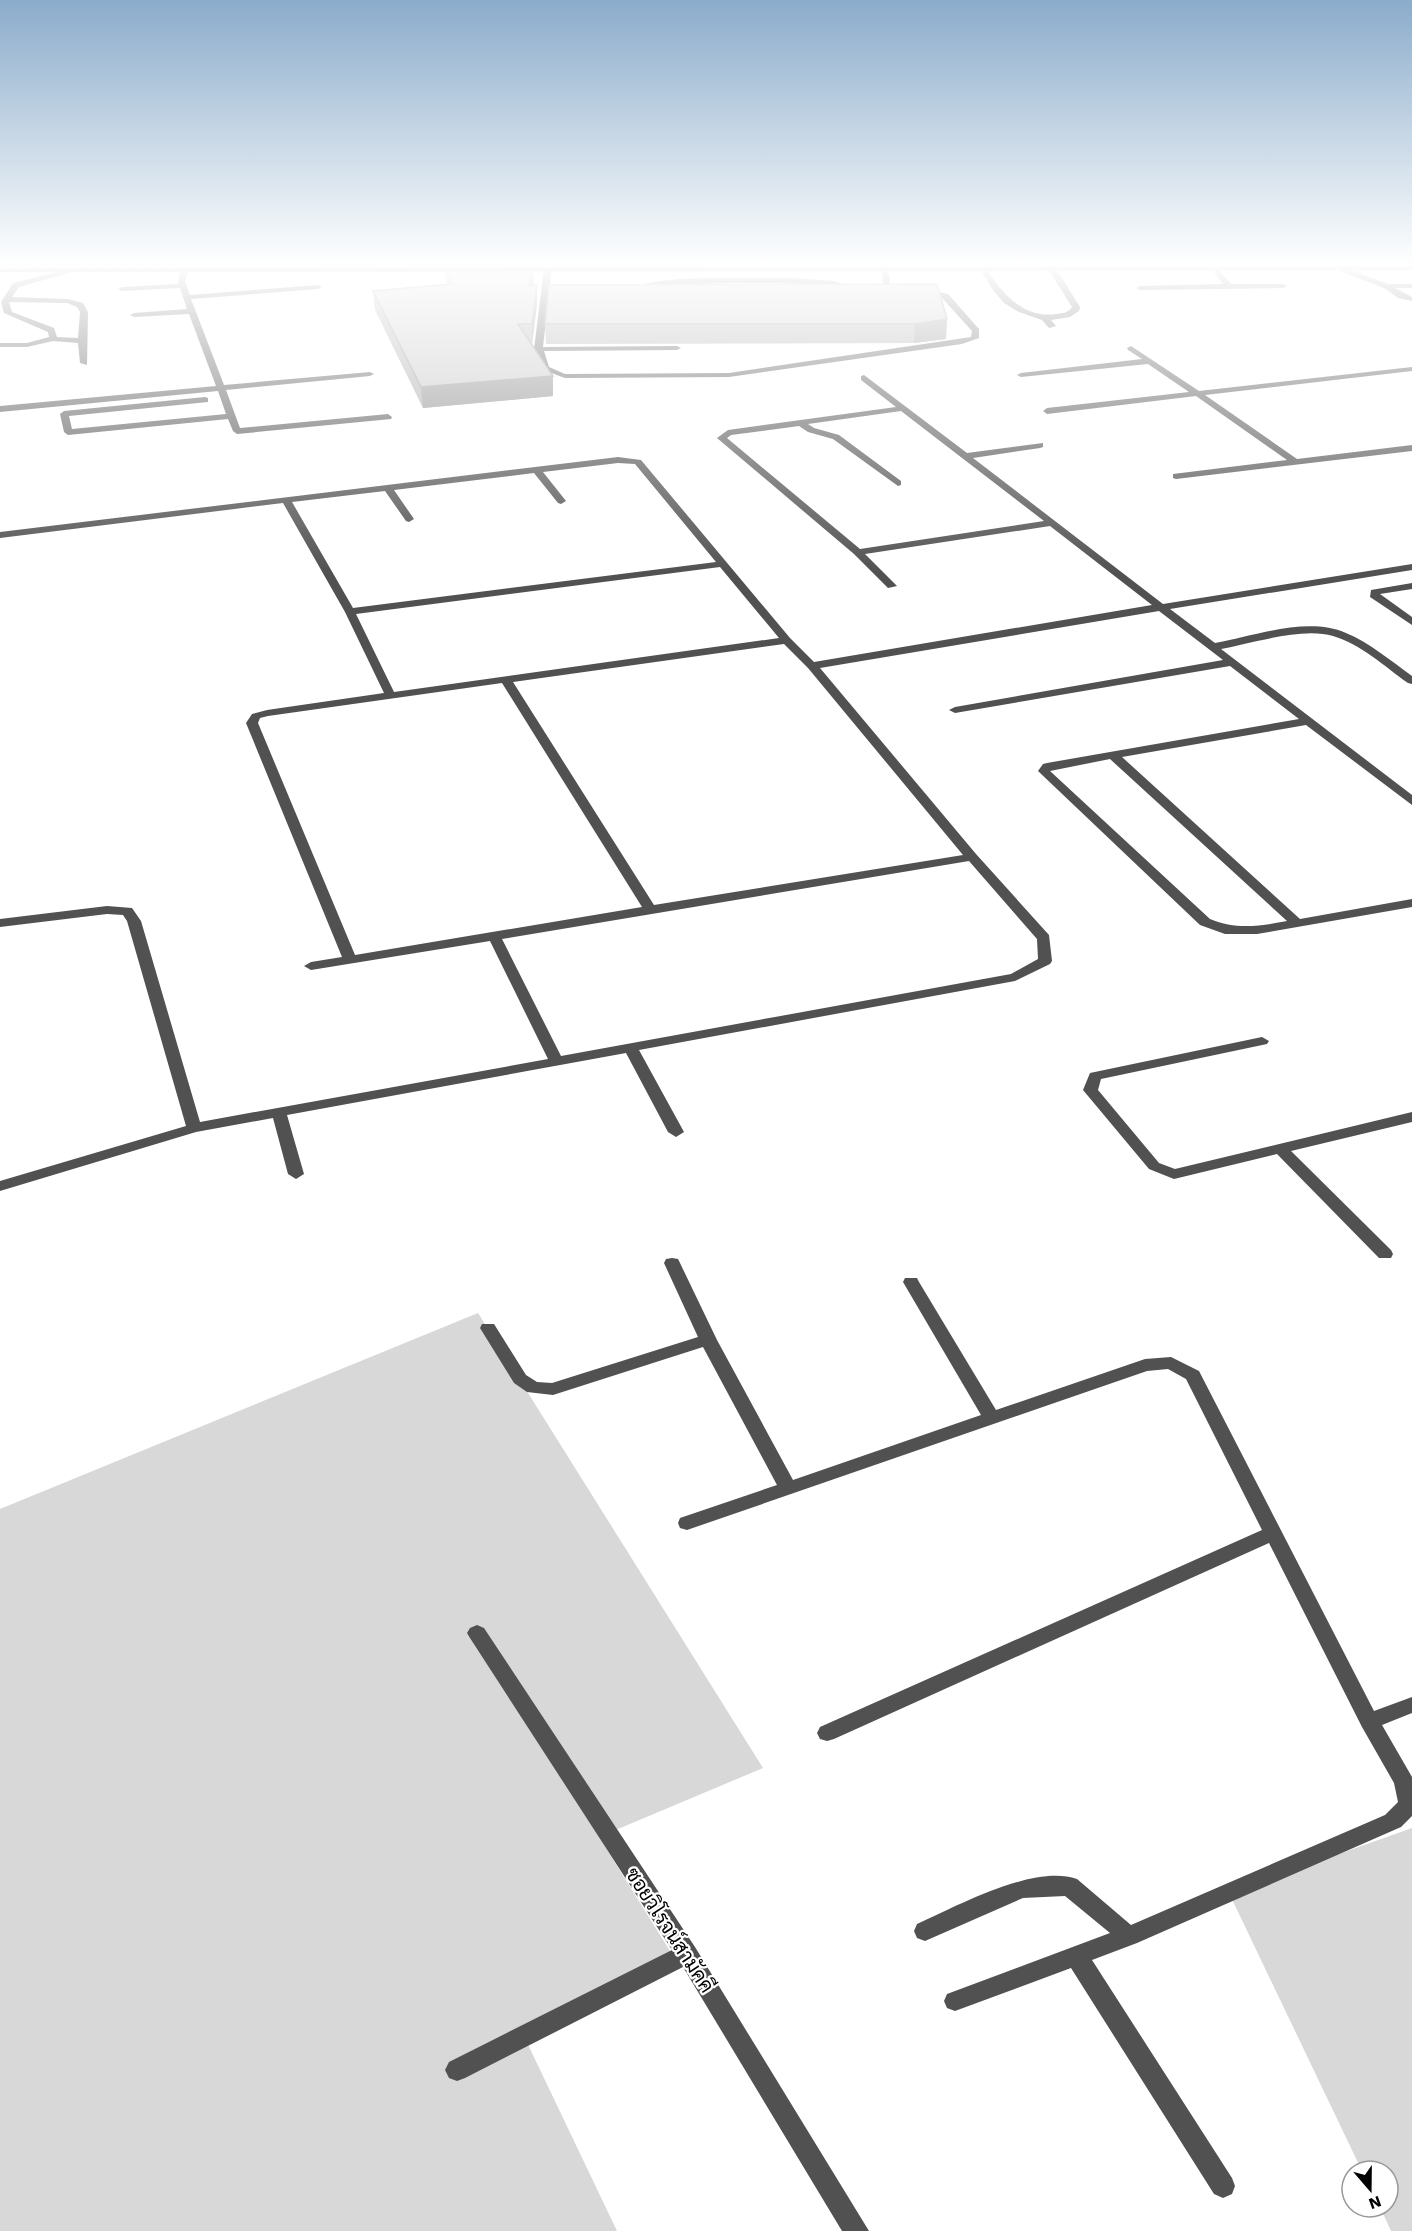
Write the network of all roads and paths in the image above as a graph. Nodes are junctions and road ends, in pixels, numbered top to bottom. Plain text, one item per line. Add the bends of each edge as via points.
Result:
1 (212, 365) edge
2 (543, 365) edge
3 (792, 365) edge
4 (1112, 365) edge
5 (1156, 365) edge
6 (1412, 369) edge
7 (370, 374) dead end
8 (1021, 375) dead end
9 (864, 378) dead end
10 (221, 388) junction
11 (1198, 394) junction
12 (225, 398) junction
13 (903, 408) junction
14 (0, 409) edge
15 (1047, 411) dead end
16 (231, 416) junction
17 (388, 417) dead end
18 (801, 423) junction
19 (1040, 445) dead end
20 (1412, 448) edge
21 (965, 456) junction
22 (1296, 462) junction
23 (536, 469) junction
24 (1176, 476) dead end
25 (898, 483) dead end
26 (388, 488) junction
27 (286, 500) junction
28 (561, 501) dead end
29 (409, 519) dead end
30 (1053, 523) junction
31 (0, 535) edge
32 (858, 552) junction
33 (723, 564) junction
34 (1412, 567) edge
35 (892, 586) dead end
36 (1412, 586) edge
37 (1161, 607) junction
38 (350, 612) junction
39 (1412, 622) edge
40 (786, 640) junction
41 (1213, 647) junction
42 (1233, 662) junction
43 (812, 666) junction
44 (506, 680) junction
45 (1412, 681) edge
46 (391, 696) junction
47 (955, 710) dead end
48 (1308, 721) junction
49 (1112, 755) junction
50 (1412, 801) edge
51 (972, 857) junction
52 (1412, 903) edge
53 (650, 909) junction
54 (0, 923) edge
55 (1297, 923) junction
56 (494, 936) junction
57 (350, 960) junction
58 (311, 966) dead end
59 (1262, 1041) dead end
60 (631, 1048) junction
61 (557, 1062) junction
62 (279, 1113) junction
63 (1412, 1117) edge
64 (194, 1128) junction
65 (676, 1132) dead end
66 (1280, 1148) junction
67 (296, 1174) dead end
68 (0, 1186) edge
69 (1385, 1254) dead end
70 (672, 1263) dead end
71 (911, 1282) dead end
72 (488, 1328) dead end
73 (708, 1340) junction
74 (992, 1418) junction
75 (788, 1488) junction
76 (687, 1523) dead end
77 (1273, 1533) junction
78 (477, 1633) dead end
79 (1412, 1705) edge
80 (1369, 1721) junction
81 (826, 1732) dead end
82 (925, 1931) dead end
83 (1130, 1936) junction
84 (687, 1954) junction
85 (1077, 1957) junction
86 (954, 2001) dead end
87 (457, 2070) dead end
88 (1223, 2186) dead end
89 (856, 2231) edge

1 - 10 street
2 - 3 street via 552,373 565,375 704,377
4 - 8 street
5 - 11 street
6 - 11 street
7 - 10 street
9 - 13 street
10 - 12 street
10 - 14 street
11 - 15 street
11 - 22 street
12 - 16 street
12 - 16 street via 64,414 68,432
13 - 18 street
13 - 21 street
16 - 17 street via 237,431
18 - 25 street via 836,437
18 - 32 street via 728,433 721,438
19 - 21 street
20 - 22 street
21 - 30 street
22 - 24 street
23 - 26 street
23 - 28 street
23 - 33 street via 618,459 638,462
26 - 27 street
26 - 29 street
27 - 31 street
27 - 38 street
30 - 32 street
30 - 37 street
32 - 35 street
33 - 38 street
33 - 40 street
34 - 37 street
36 - 39 street via 1376,592 1375,597
37 - 41 street
37 - 43 street
38 - 46 street
40 - 43 street
40 - 44 street
41 - 42 street
41 - 45 street via 1325,631 1347,638
42 - 47 street
42 - 48 street
43 - 51 street
44 - 46 street
44 - 53 street
46 - 57 street via 267,712 256,716 252,723
48 - 49 street
48 - 50 street
49 - 55 street
49 - 55 street via 1047,767 1044,771 1205,922 1225,930 1257,930
51 - 53 street
51 - 60 street via 1044,938 1044,961 1015,977
52 - 55 street
53 - 56 street
54 - 64 street via 127,911 134,921
56 - 57 street
56 - 61 street
57 - 58 street
59 - 66 street via 1095,1076 1090,1090 1154,1166 1174,1174
60 - 61 street
60 - 65 street
61 - 62 street
62 - 64 street
62 - 67 street
63 - 66 street
64 - 68 street
66 - 69 street
70 - 73 street
71 - 74 street
72 - 73 street via 520,1379 533,1388 553,1389
73 - 75 street
74 - 75 street
74 - 77 street via 1145,1365 1171,1363 1193,1375
75 - 76 street
77 - 80 street
77 - 81 street
78 - 84 street, ซอยวิโรจน์สามัคคี
79 - 80 street
80 - 83 street via 1404,1782 1409,1805 1393,1821
82 - 83 street via 1021,1889 1069,1886
83 - 85 street
84 - 87 street
84 - 89 street, ซอยวิโรจน์สามัคคี
85 - 86 street
85 - 88 street

